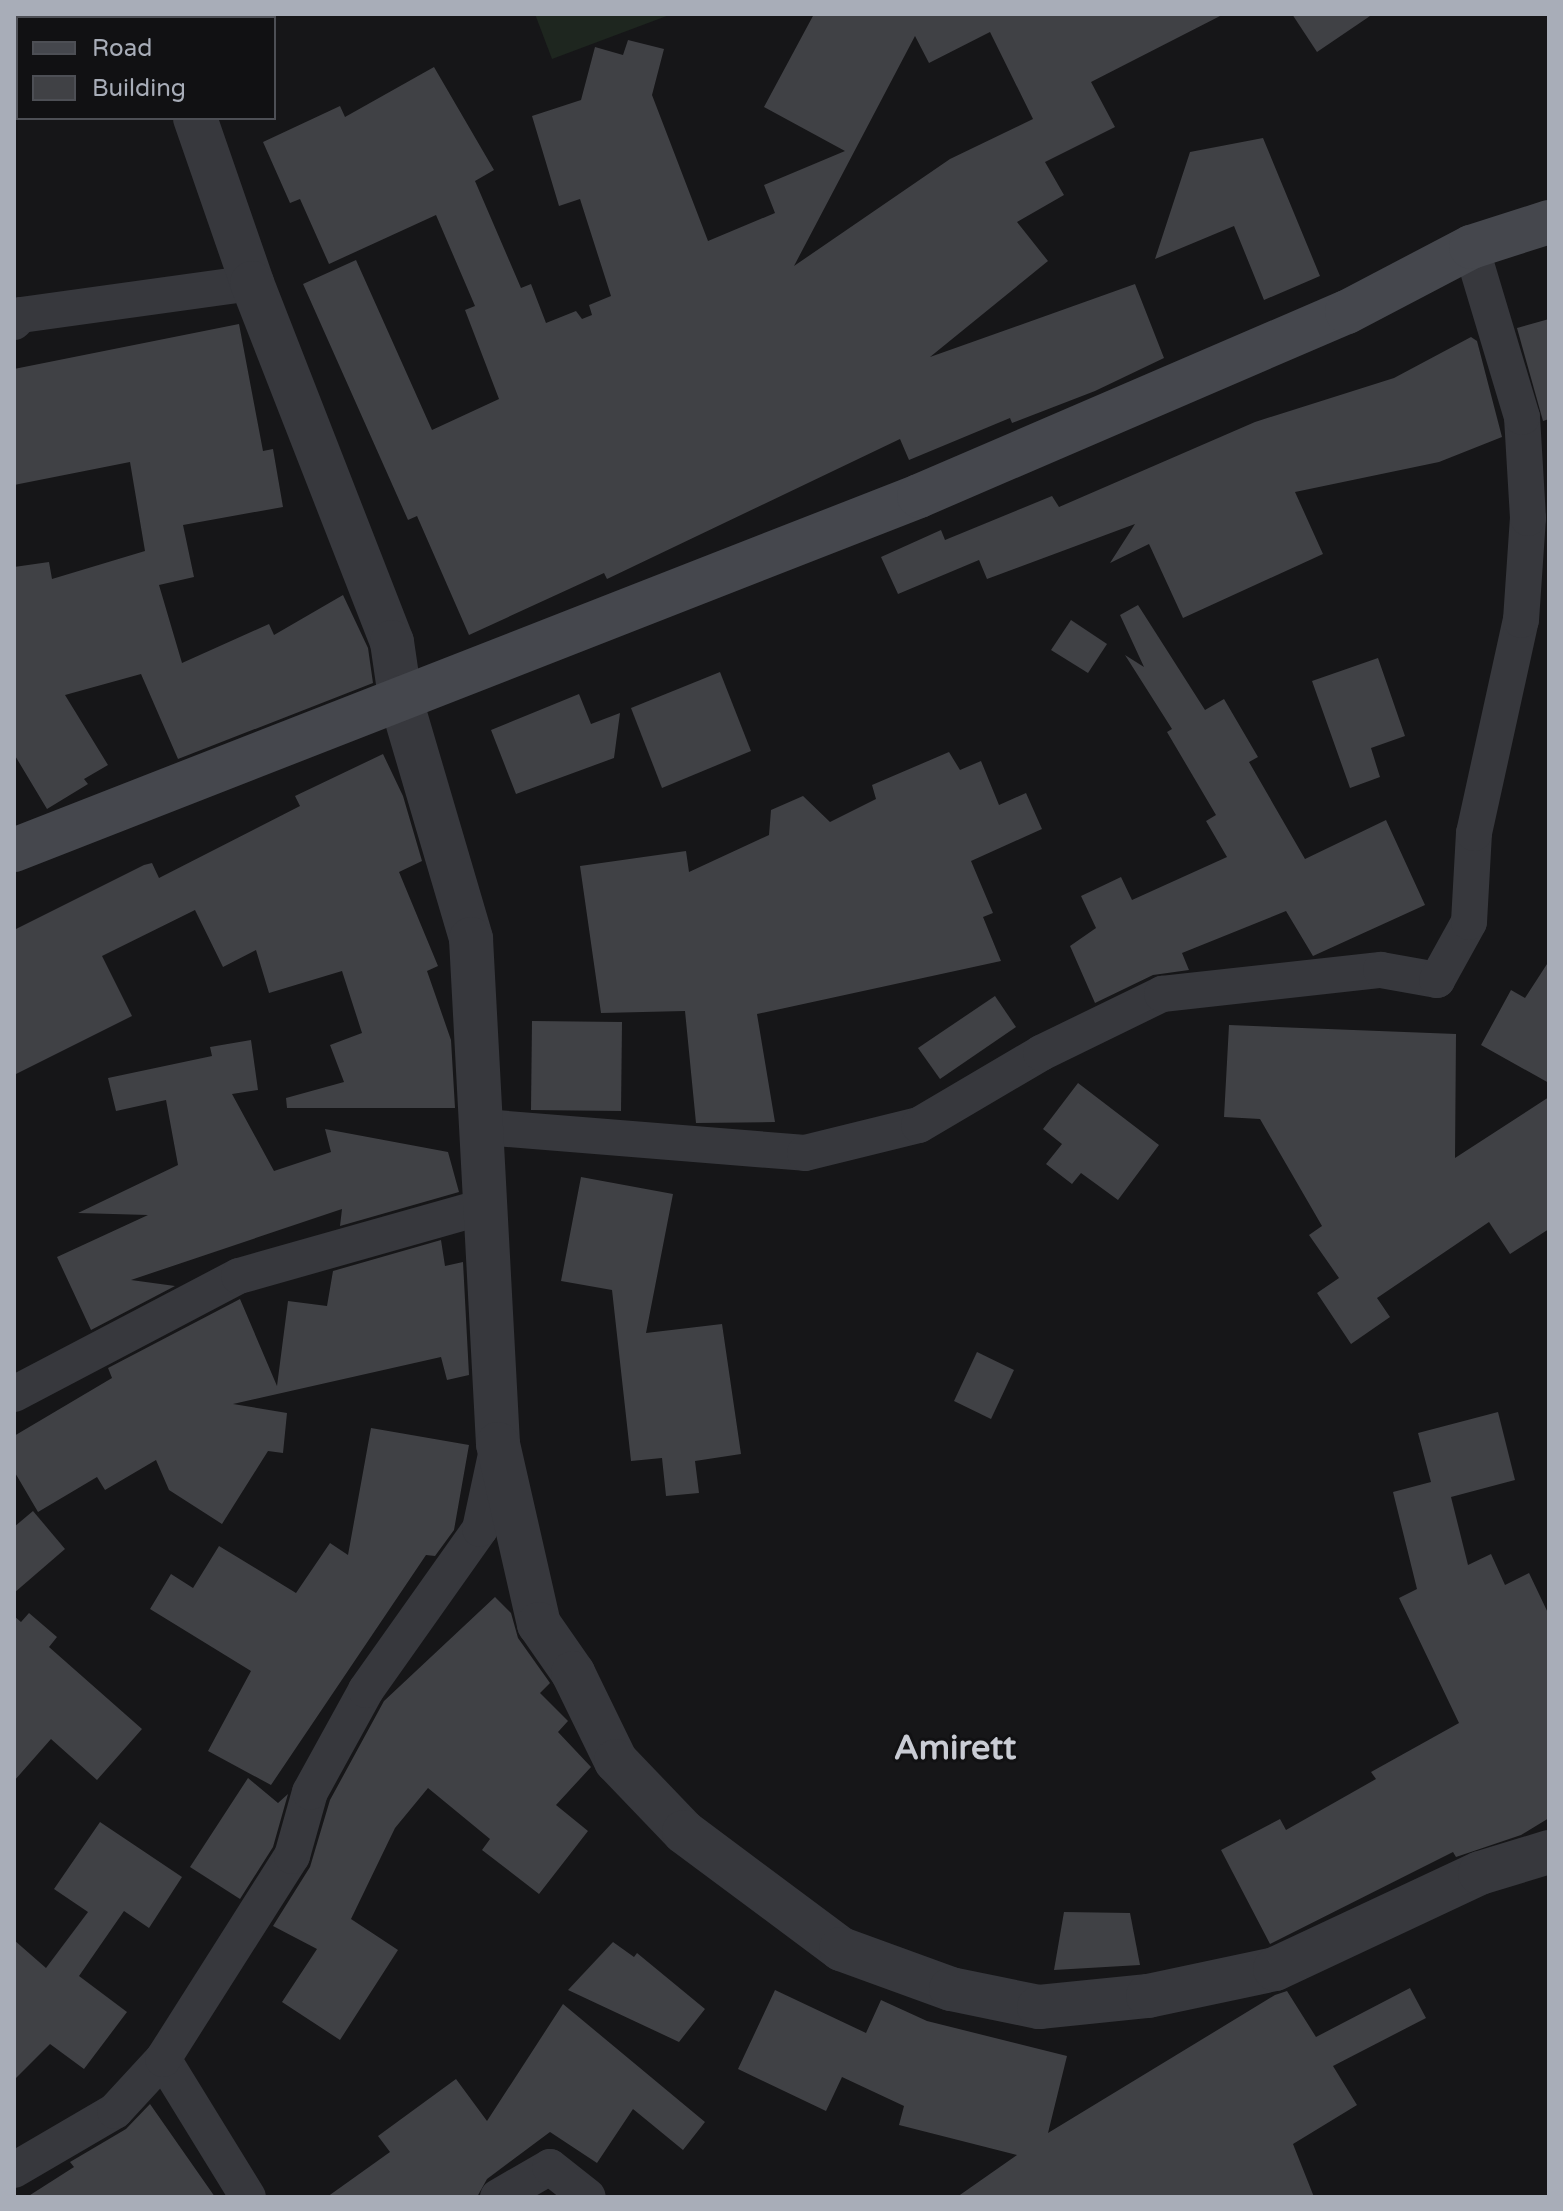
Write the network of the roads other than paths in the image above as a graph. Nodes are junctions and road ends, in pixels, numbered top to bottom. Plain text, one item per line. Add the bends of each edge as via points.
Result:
1 (196, 120) edge
2 (1549, 222) edge
3 (1471, 247) junction
4 (252, 283) junction
5 (14, 322) edge
6 (400, 697) junction
7 (14, 850) edge
8 (483, 1127) junction
9 (486, 1206) junction
10 (14, 1394) edge
11 (498, 1444) junction
12 (1549, 1852) edge
13 (163, 2059) junction
14 (14, 2170) edge
15 (248, 2197) edge
16 (498, 2197) edge
17 (588, 2197) edge

1 - 4 street
2 - 3 main road
3 - 6 main road via 1347,312 919,496
3 - 8 street via 1522,417 1528,518 1521,620 1474,833 1469,922 1437,980 1381,970 1162,994 1041,1053 919,1125 805,1153
4 - 5 street via 21,315
4 - 6 street via 392,642
6 - 7 main road
6 - 8 street via 471,939
8 - 9 street
9 - 10 street via 239,1276
9 - 11 street
11 - 12 street via 539,1624 573,1673 616,1761 684,1832 841,1949 951,1989 1039,2007 1148,1996 1275,1969 1480,1873
11 - 13 street via 480,1529 366,1690 310,1792 292,1856
13 - 14 street via 115,2111
13 - 15 street
16 - 17 street via 550,2167

